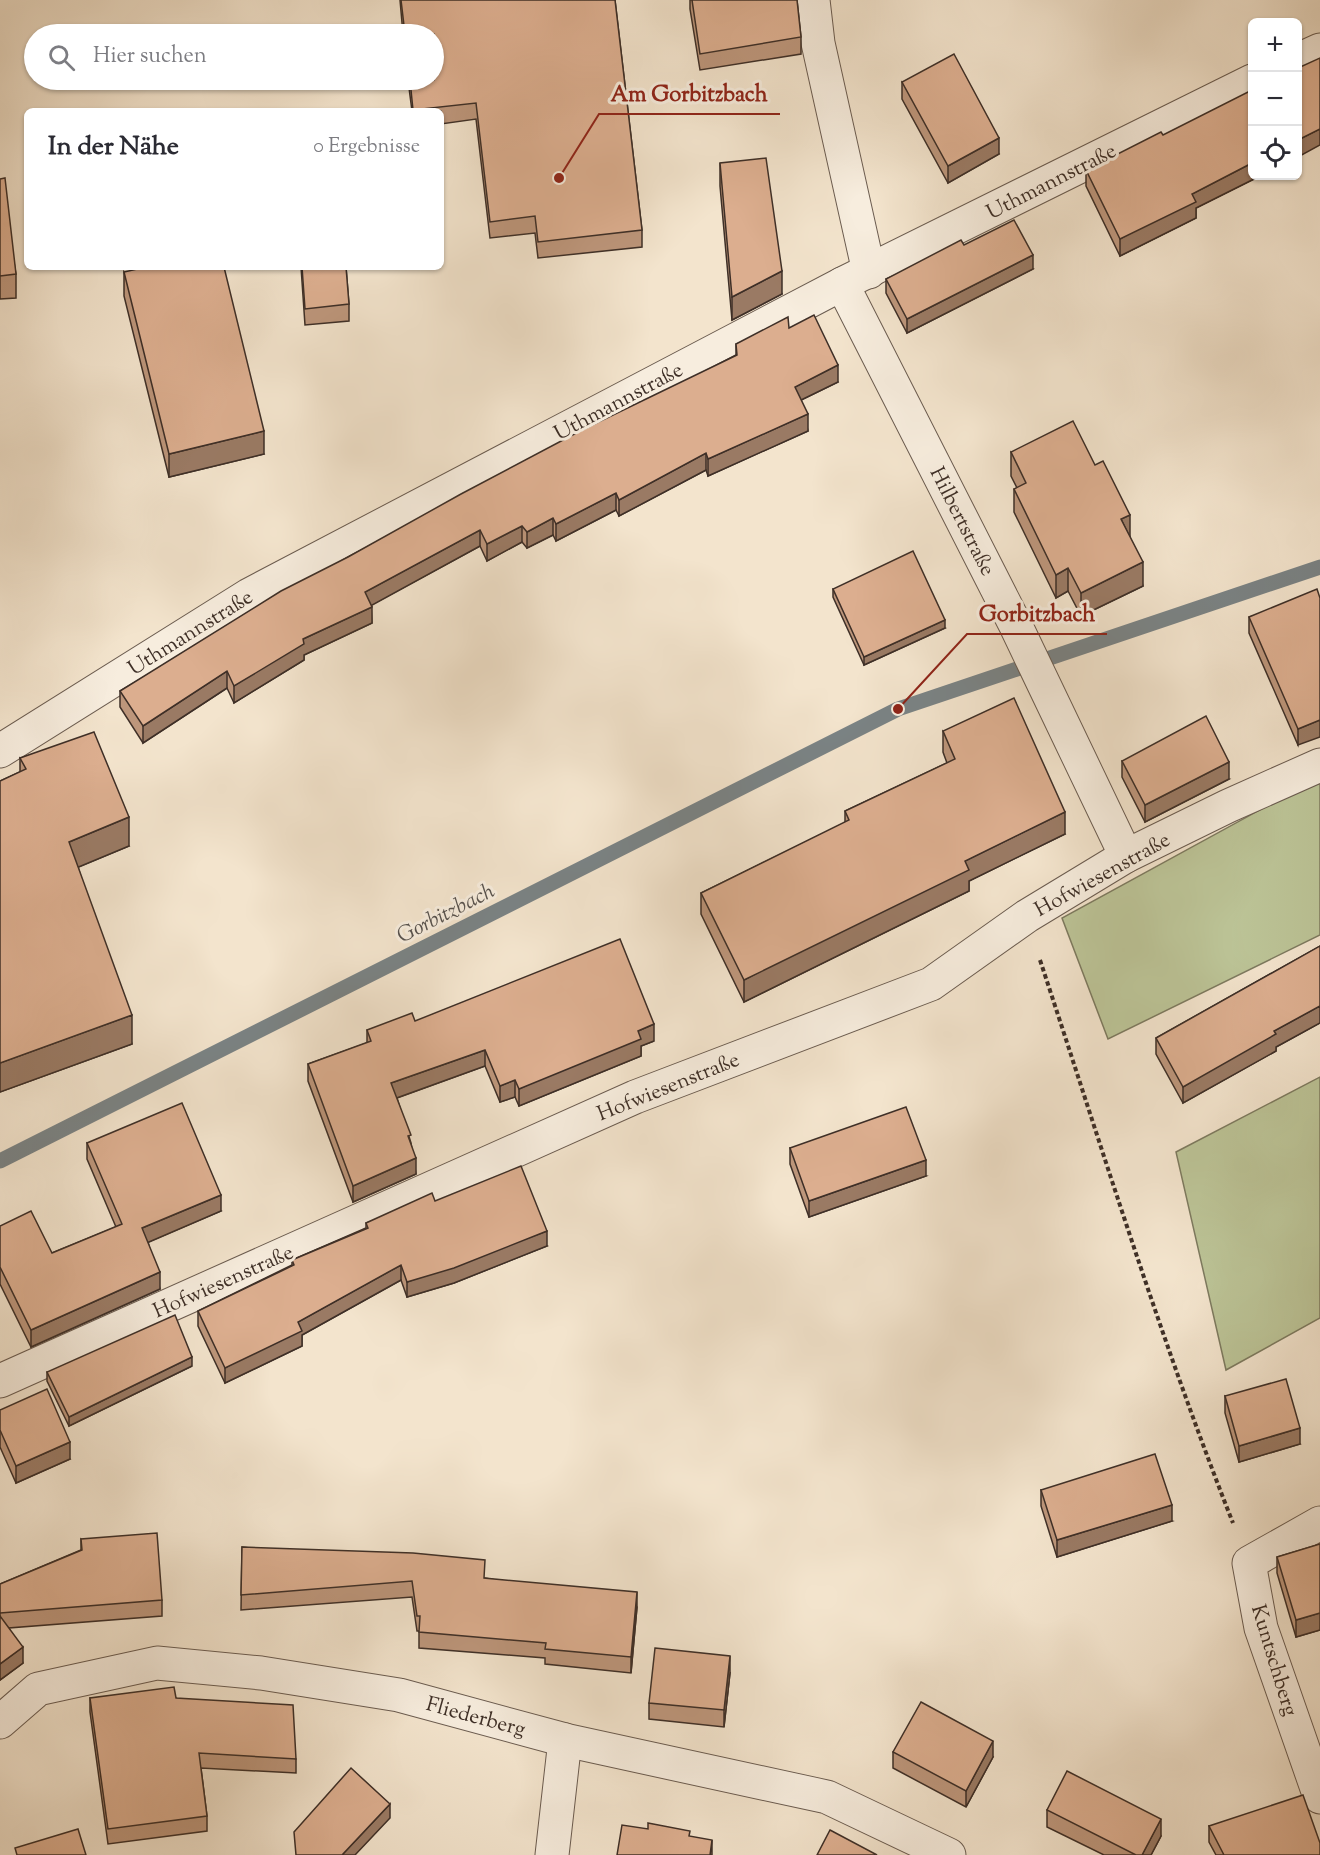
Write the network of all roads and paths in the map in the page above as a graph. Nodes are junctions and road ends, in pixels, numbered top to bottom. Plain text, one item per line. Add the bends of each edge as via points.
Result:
1 (813, 0) edge
2 (1320, 50) edge
3 (1302, 58) edge
4 (1248, 83) edge
5 (855, 278) junction
6 (0, 751) edge
7 (1320, 765) edge
8 (1126, 856) junction
9 (1038, 954) dead end
10 (0, 1381) edge
11 (1320, 1523) edge
12 (1249, 1563) junction
13 (0, 1722) edge
14 (565, 1740) junction
15 (1320, 1797) edge
16 (552, 1855) edge
17 (950, 1855) edge

1 - 5 street, Hilbertstraße
2 - 3 street
4 - 5 street, Uthmannstraße
5 - 6 street, Uthmannstraße via 249,595
5 - 8 street, Hilbertstraße
7 - 8 street, Hofwiesenstraße
8 - 10 street, Hofwiesenstraße via 1027,916 931,984 635,1096
9 - 12 path via 1194,1424
11 - 12 street
12 - 15 street, Kuntschberg via 1261,1628
13 - 14 street, Fliederberg via 38,1689 157,1663 261,1672 399,1695
14 - 16 street
14 - 17 street, Fliederberg via 827,1797

